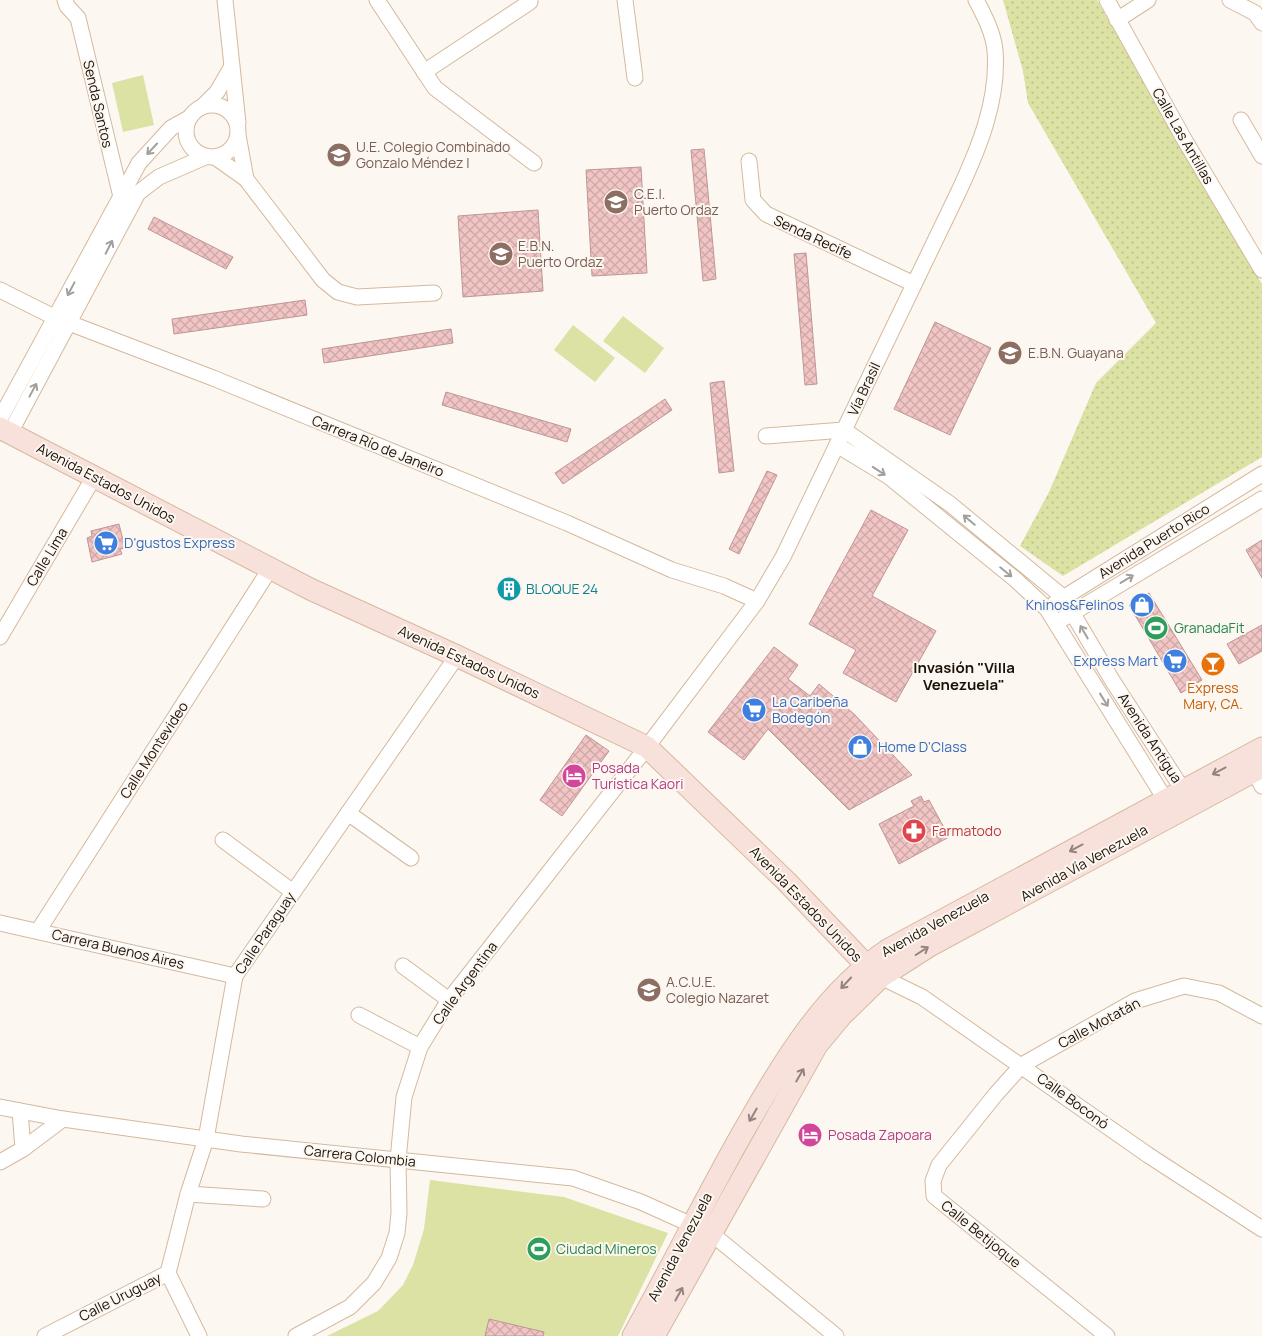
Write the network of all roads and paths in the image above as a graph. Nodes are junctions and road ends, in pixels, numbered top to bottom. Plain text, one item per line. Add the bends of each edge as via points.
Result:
1 (65, 0) edge
2 (225, 0) edge
3 (377, 0) edge
4 (625, 0) edge
5 (976, 0) edge
6 (1108, 0) edge
7 (1148, 0) edge
8 (1230, 0) edge
9 (530, 2) dead end
10 (1117, 20) junction
11 (1262, 23) edge
12 (231, 68) junction
13 (424, 72) junction
14 (635, 78) dead end
15 (202, 106) junction
16 (189, 118) junction
17 (1241, 120) dead end
18 (238, 131) junction
19 (1262, 156) edge
20 (210, 157) junction
21 (750, 161) dead end
22 (534, 164) dead end
23 (246, 179) junction
24 (124, 205) junction
25 (1262, 270) edge
26 (914, 284) junction
27 (0, 290) edge
28 (434, 293) dead end
29 (62, 321) junction
30 (3, 427) edge
31 (844, 430) junction
32 (766, 436) dead end
33 (837, 445) junction
34 (1262, 474) edge
35 (94, 477) junction
36 (1262, 499) edge
37 (270, 569) junction
38 (1063, 597) junction
39 (757, 601) junction
40 (1047, 609) junction
41 (1072, 612) junction
42 (1056, 624) junction
43 (0, 636) edge
44 (457, 656) junction
45 (647, 747) junction
46 (1257, 766) edge
47 (1176, 800) junction
48 (348, 812) junction
49 (223, 840) dead end
50 (412, 858) dead end
51 (293, 892) junction
52 (0, 923) edge
53 (38, 931) junction
54 (403, 966) dead end
55 (873, 970) junction
56 (235, 976) junction
57 (449, 1000) junction
58 (359, 1016) dead end
59 (1262, 1016) edge
60 (420, 1047) junction
61 (1022, 1065) junction
62 (0, 1107) edge
63 (20, 1111) junction
64 (63, 1119) junction
65 (206, 1139) junction
66 (23, 1149) junction
67 (398, 1160) junction
68 (0, 1162) edge
69 (188, 1194) junction
70 (263, 1199) dead end
71 (692, 1226) junction
72 (1262, 1230) edge
73 (712, 1234) junction
74 (168, 1273) junction
75 (46, 1336) edge
76 (199, 1336) edge
77 (296, 1336) edge
78 (633, 1336) edge
79 (654, 1336) edge
80 (836, 1336) edge
81 (1108, 1336) edge

1 - 24 street, Senda Santos via 78,18
2 - 12 street
3 - 13 street
4 - 14 street
5 - 26 street, Vía Brasil via 995,48 991,102 974,158
6 - 10 street, Calle Las Antillas
7 - 10 street
8 - 11 street via 1255,13
9 - 13 street
10 - 25 street, Calle Las Antillas
12 - 15 street via 217,92
12 - 18 street
13 - 22 street via 435,88
15 - 16 street
15 - 18 street via 220,106 235,118
16 - 20 street via 186,126 188,142 198,154
16 -> 24 street via 171,128 139,163
17 - 19 street
18 - 20 street via 230,150
18 - 23 street
20 - 23 street
20 - 24 street via 159,177
21 - 26 street, Senda Recife via 753,200 766,214
23 - 28 street via 323,280 338,292 357,297
24 - 29 street
26 - 31 street, Vía Brasil
27 - 29 street, Carrera Río de Janeiro
29 - 30 street
29 - 39 street, Carrera Río de Janeiro via 213,378 568,523 672,570 724,586
30 - 35 street, Avenida Estados Unidos
31 - 32 street
31 - 33 street, Vía Brasil
38 -> 31 street, Avenida Antigua via 950,504
33 - 39 street, Vía Brasil via 784,557
33 -> 40 street, Avenida Antigua via 902,488
34 - 38 street, Avenida Puerto Rico
35 - 37 street, Avenida Estados Unidos
35 - 43 street, Calle Lima
41 -> 36 street, Avenida Puerto Rico
37 - 44 street, Avenida Estados Unidos
37 - 53 street, Calle Montevideo
38 - 40 street, Avenida Puerto Rico
38 - 41 street, Avenida Antigua
39 - 45 street, Vía Brasil
40 - 42 street, Avenida Antigua
41 - 42 street, Avenida Puerto Rico
47 -> 41 street, Avenida Antigua
42 -> 47 street, Avenida Antigua
44 - 45 street, Avenida Estados Unidos
44 - 48 street, Calle Paraguay
45 - 55 street, Avenida Estados Unidos
45 - 57 street, Calle Argentina
46 - 47 street, Avenida Venezuela
47 - 55 street, Avenida Venezuela via 889,949
48 - 50 street
48 - 51 street, Calle Paraguay
49 - 51 street
51 - 56 street, Calle Paraguay
52 - 53 street, Carrera Buenos Aires
53 - 56 street, Carrera Buenos Aires
54 - 57 street
55 - 61 street, Calle Boconó via 922,997
55 -> 71 street, Avenida Venezuela via 828,1003 806,1030 768,1088
73 -> 55 street, Avenida Venezuela via 818,1045
56 - 65 street, Calle Paraguay
57 - 60 street, Calle Argentina
58 - 60 street
59 - 61 street, Calle Motatán via 1218,993 1184,986 1135,1001
60 - 67 street, Calle Argentina via 404,1098
61 - 72 street, Calle Boconó via 1148,1155
61 - 81 street, Calle Betijoque via 939,1165 933,1180 934,1196
62 - 63 street, Carrera Colombia
63 - 64 street, Carrera Colombia
63 - 66 street
64 - 65 street, Carrera Colombia
64 - 66 street
65 - 67 street, Carrera Colombia
65 - 69 street, Calle Paraguay
66 - 68 street
67 - 71 street, Carrera Colombia via 572,1178 641,1202
67 - 77 street, Calle Argentina via 399,1213 389,1258 374,1282 350,1307
69 - 70 street
69 - 74 street, Calle Paraguay
71 - 73 street, Carrera Colombia
71 - 78 street, Avenida Venezuela
79 -> 73 street, Avenida Venezuela
73 - 80 street, Carrera Colombia
74 - 75 street, Calle Uruguay
74 - 76 street

